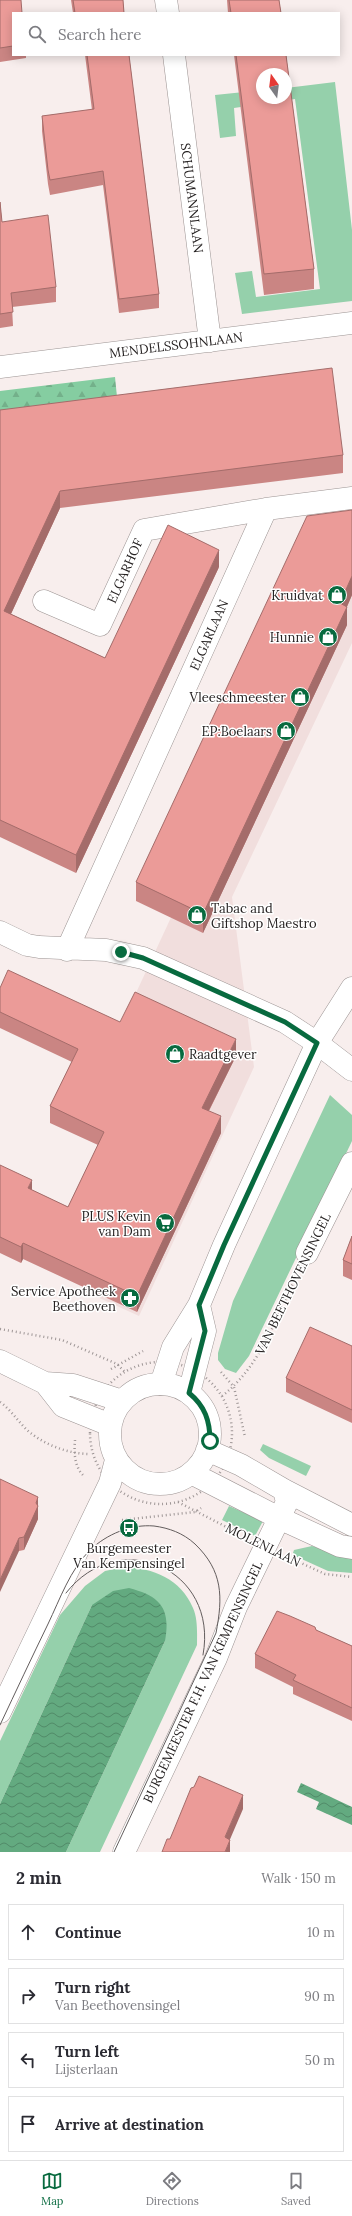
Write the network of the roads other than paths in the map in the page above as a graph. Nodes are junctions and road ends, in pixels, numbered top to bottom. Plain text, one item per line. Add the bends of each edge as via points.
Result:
1 (166, 0) edge
2 (168, 12) edge
3 (174, 56) edge
4 (352, 323) edge
5 (210, 341) junction
6 (0, 367) edge
7 (352, 498) edge
8 (266, 509) junction
9 (44, 601) dead end
10 (0, 932) edge
11 (67, 950) junction
12 (352, 988) edge
13 (317, 1043) junction
14 (352, 1070) edge
15 (352, 1163) edge
16 (307, 1253) road end
17 (199, 1305) junction
18 (0, 1361) edge
19 (45, 1383) junction
20 (161, 1384) junction
21 (189, 1393) junction
22 (122, 1400) junction
23 (93, 1418) junction
24 (207, 1450) junction
25 (116, 1460) junction
26 (191, 1473) junction
27 (284, 1490) junction
28 (279, 1518) junction
29 (352, 1525) edge
30 (352, 1548) edge
31 (0, 1712) edge
32 (124, 1852) edge

1 - 2 street
3 - 5 street, SCHUMANNLAAN
4 - 5 street, MENDELSSOHNLAAN
5 - 6 street, MENDELSSOHNLAAN
7 - 8 street
8 - 9 street, ELGARHOF via 144,530 100,626
8 - 11 street, ELGARLAAN
10 - 11 street via 28,945
11 - 13 street via 106,950 143,958 285,1022
12 - 13 street
13 - 14 street
13 - 17 street
15 - 16 street, VAN BEETHOVENSINGEL
17 - 20 street via 170,1355
17 - 21 street via 205,1331
18 - 19 street
19 - 22 street via 73,1385
19 - 23 street via 63,1406
20 - 21 street via 175,1386
20 - 22 street via 140,1388
21 - 24 street via 206,1414 210,1432
22 - 23 street via 115,1412
23 - 25 street via 110,1443
24 - 26 street via 201,1463
24 - 27 street
25 - 26 street via 137,1479 151,1483 165,1484
25 - 31 street via 107,1489
26 - 28 street
27 - 28 street, BURGEMEESTER F.H. VAN KEMPENSINGEL via 286,1502
27 - 29 street
28 - 30 street via 340,1546
28 - 32 street, BURGEMEESTER F.H. VAN KEMPENSINGEL

